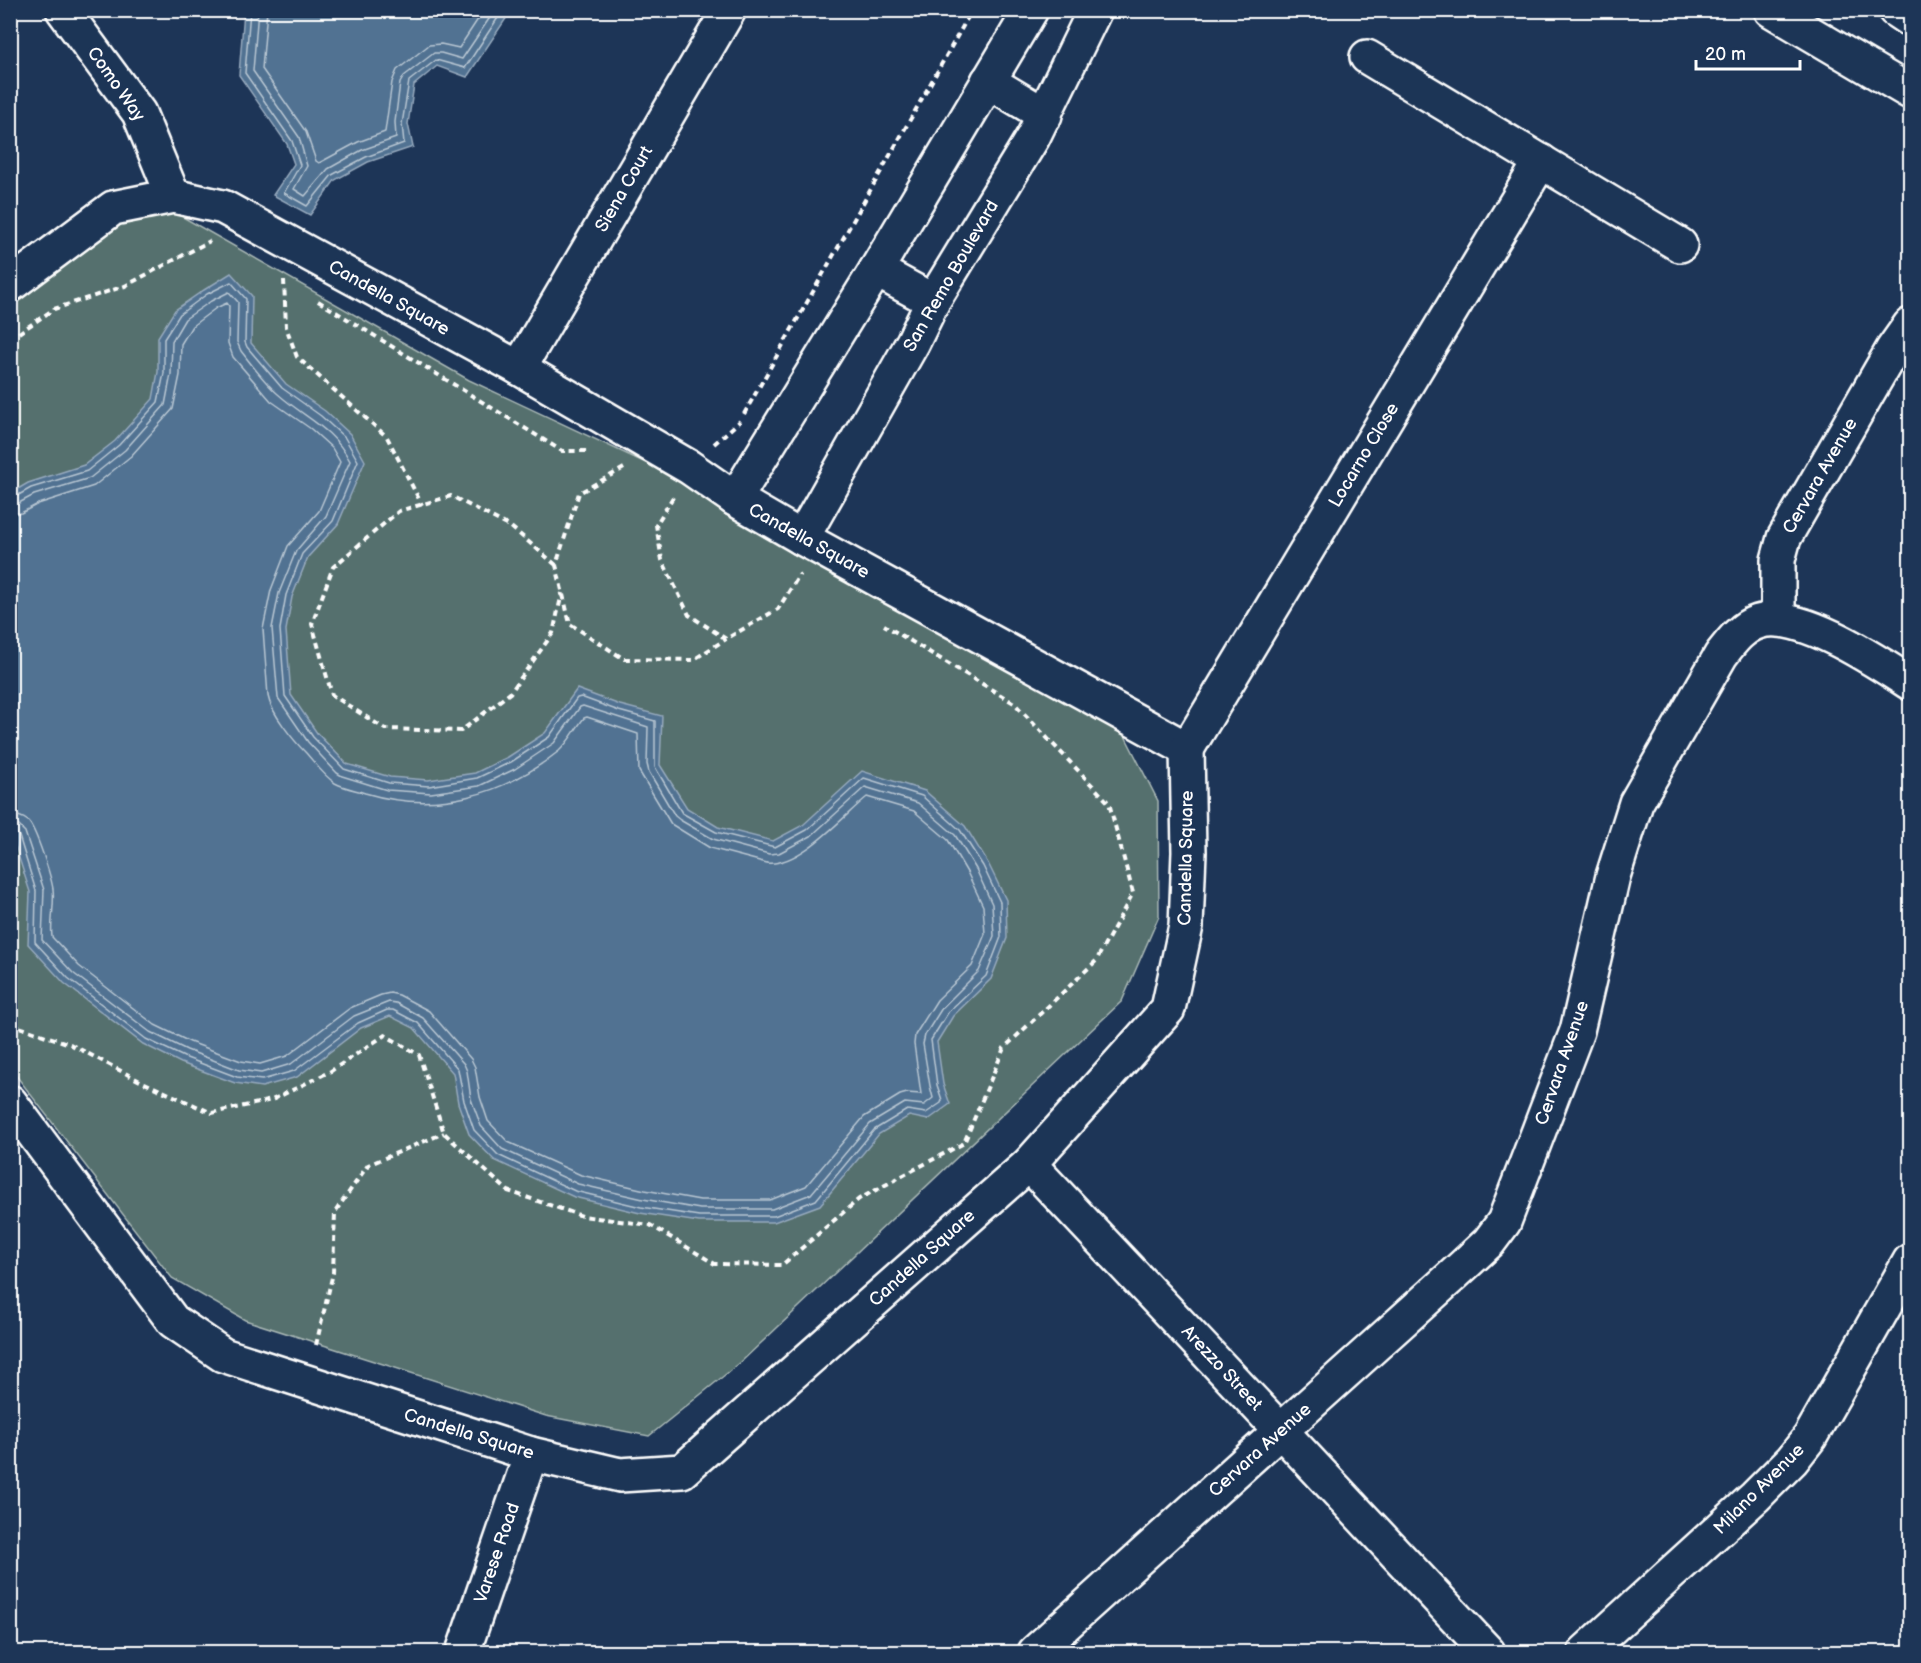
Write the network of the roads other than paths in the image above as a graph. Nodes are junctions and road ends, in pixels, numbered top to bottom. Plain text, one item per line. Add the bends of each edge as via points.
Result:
1 (63, 10) edge
2 (729, 10) edge
3 (1031, 10) edge
4 (1095, 10) edge
5 (1771, 10) edge
6 (1895, 10) edge
7 (1911, 20) edge
8 (1367, 57) dead end
9 (987, 81) junction
10 (1911, 92) edge
11 (1045, 115) junction
12 (1541, 161) junction
13 (173, 196) junction
14 (1680, 245) dead end
15 (876, 270) junction
16 (10, 285) edge
17 (933, 301) junction
18 (1911, 325) edge
19 (519, 368) junction
20 (735, 499) junction
21 (804, 552) junction
22 (1778, 619) junction
23 (1911, 683) edge
24 (1187, 749) junction
25 (10, 1102) edge
26 (1029, 1164) junction
27 (1911, 1261) edge
28 (1281, 1431) junction
29 (531, 1454) junction
30 (463, 1653) edge
31 (1035, 1653) edge
32 (1488, 1653) edge
33 (1585, 1653) edge

1 - 13 main road, Como Way via 140,113
2 - 19 main road, Siena Court
3 - 9 main road
4 - 11 main road, San Remo Boulevard
5 - 10 main road
6 - 7 main road
8 - 12 main road
9 - 11 main road
9 - 15 main road
11 - 17 main road, San Remo Boulevard
12 - 14 main road
12 - 24 main road, Locarno Close
13 - 16 main road, Candella Square via 113,208
13 - 19 main road, Candella Square via 223,207
15 - 17 main road
15 - 20 main road
17 - 21 main road, San Remo Boulevard
18 - 22 main road, Cervara Avenue via 1893,349 1784,538 1778,560
19 - 20 main road, Candella Square via 689,467
20 - 21 main road, Candella Square
21 - 24 main road, Candella Square
22 - 23 main road via 1802,623 1837,639
22 - 28 main road, Cervara Avenue via 1757,622 1735,636 1720,655 1636,803 1613,876 1577,1031 1504,1222 1489,1242
24 - 26 main road, Candella Square via 1186,926 1168,1010
25 - 29 main road, Candella Square via 173,1321 223,1355
26 - 28 main road, Arezzo Street
26 - 29 main road, Candella Square via 682,1471 620,1475
27 - 33 main road, Milano Avenue via 1810,1437 1792,1460
28 - 31 main road, Cervara Avenue
28 - 32 main road, Arezzo Street
29 - 30 main road, Varese Road

